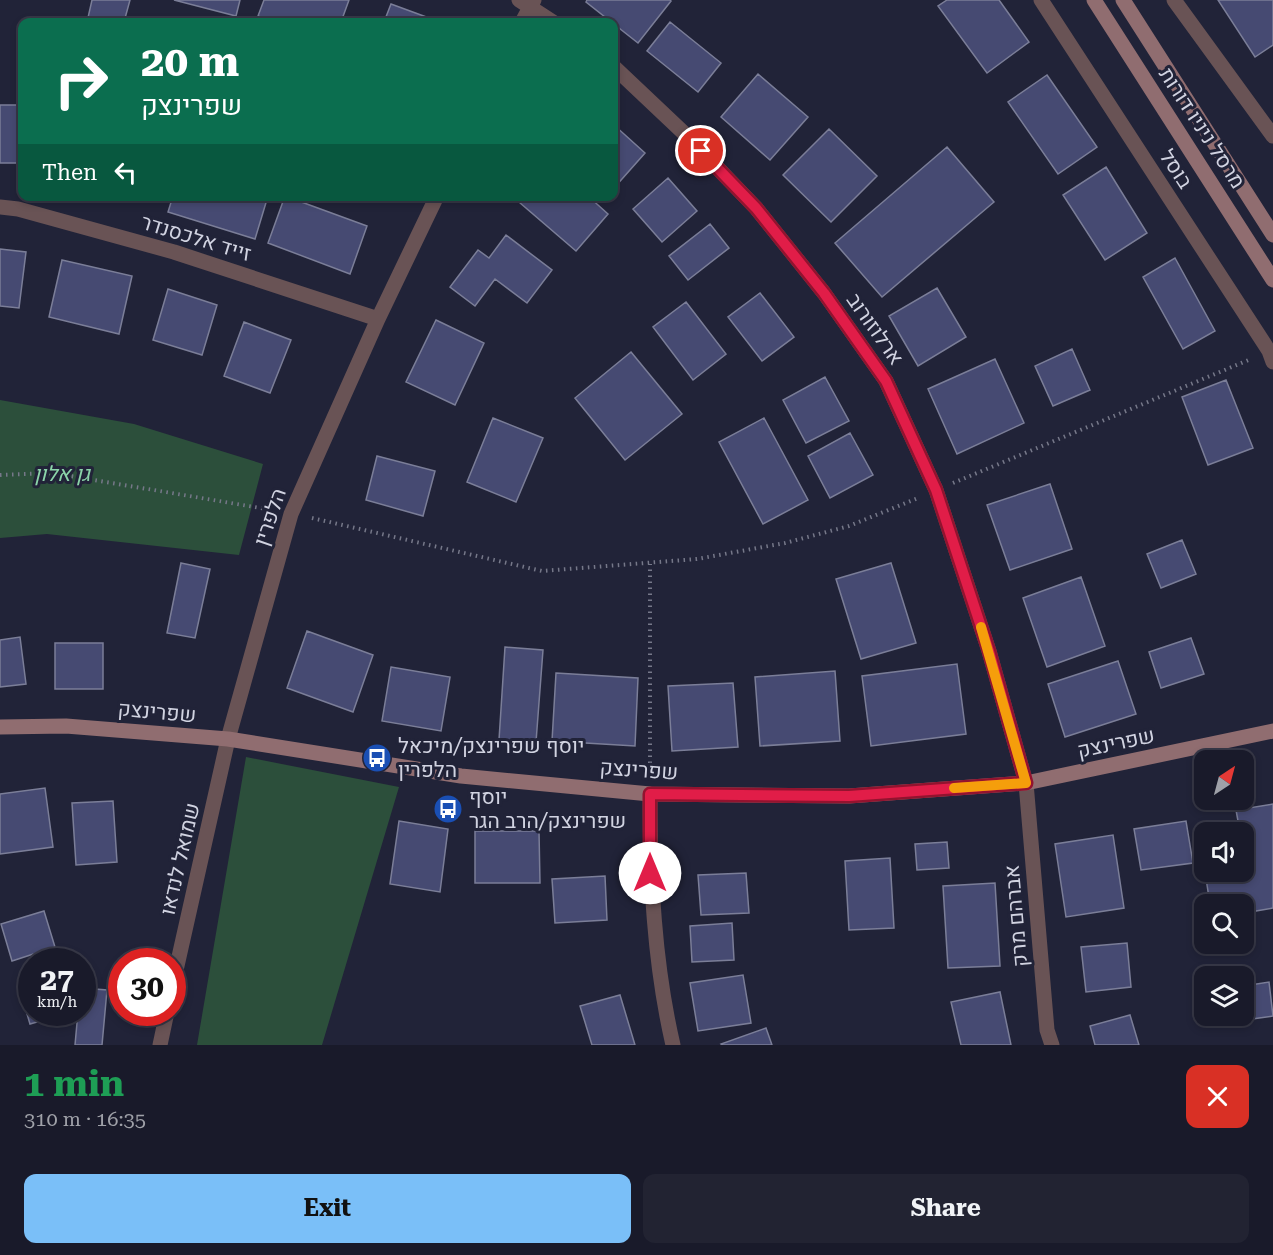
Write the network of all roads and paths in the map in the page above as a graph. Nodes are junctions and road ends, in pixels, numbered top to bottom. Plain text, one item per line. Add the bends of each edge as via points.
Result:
1 (1041, 0) edge
2 (1094, 0) edge
3 (1123, 0) edge
4 (1174, 0) edge
5 (528, 2) edge
6 (523, 18) edge
7 (548, 18) edge
8 (618, 71) edge
9 (1273, 136) edge
10 (435, 201) edge
11 (0, 207) edge
12 (1273, 235) edge
13 (1273, 280) edge
14 (378, 319) junction
15 (1271, 357) edge
16 (0, 475) edge
17 (936, 490) junction
18 (291, 513) junction
19 (650, 564) junction
20 (0, 727) edge
21 (1273, 731) edge
22 (228, 739) junction
23 (1026, 783) junction
24 (650, 794) junction
25 (181, 948) edge
26 (164, 1026) edge
27 (160, 1045) edge
28 (673, 1045) edge
29 (1052, 1045) edge

1 - 15 street, בוסל
2 - 13 street, מרסל ניניו דורות
3 - 12 street, מרסל ניניו דורות
4 - 9 street
5 - 6 street
5 - 7 street
8 - 17 street, ארלוזורוב via 756,208 824,293 886,381
10 - 14 street, הלפרין
11 - 14 street, זייד אלכסנדר via 174,252
14 - 18 street, הלפרין
15 - 17 path
16 - 18 path via 53,473
17 - 19 path via 849,526 785,543
17 - 23 street, ארלוזורוב via 989,651
18 - 19 path via 542,571
18 - 22 street, הלפרין
19 - 24 path
20 - 22 street, שפרינצק via 66,726
21 - 23 street, שפרינצק
22 - 24 street, שפרינצק via 461,776
22 - 25 street, שמואל לנדאו
23 - 24 street, שפרינצק via 849,796
23 - 29 street, אברהם מרק via 1047,1030
24 - 28 street via 650,873 658,967
26 - 27 street

